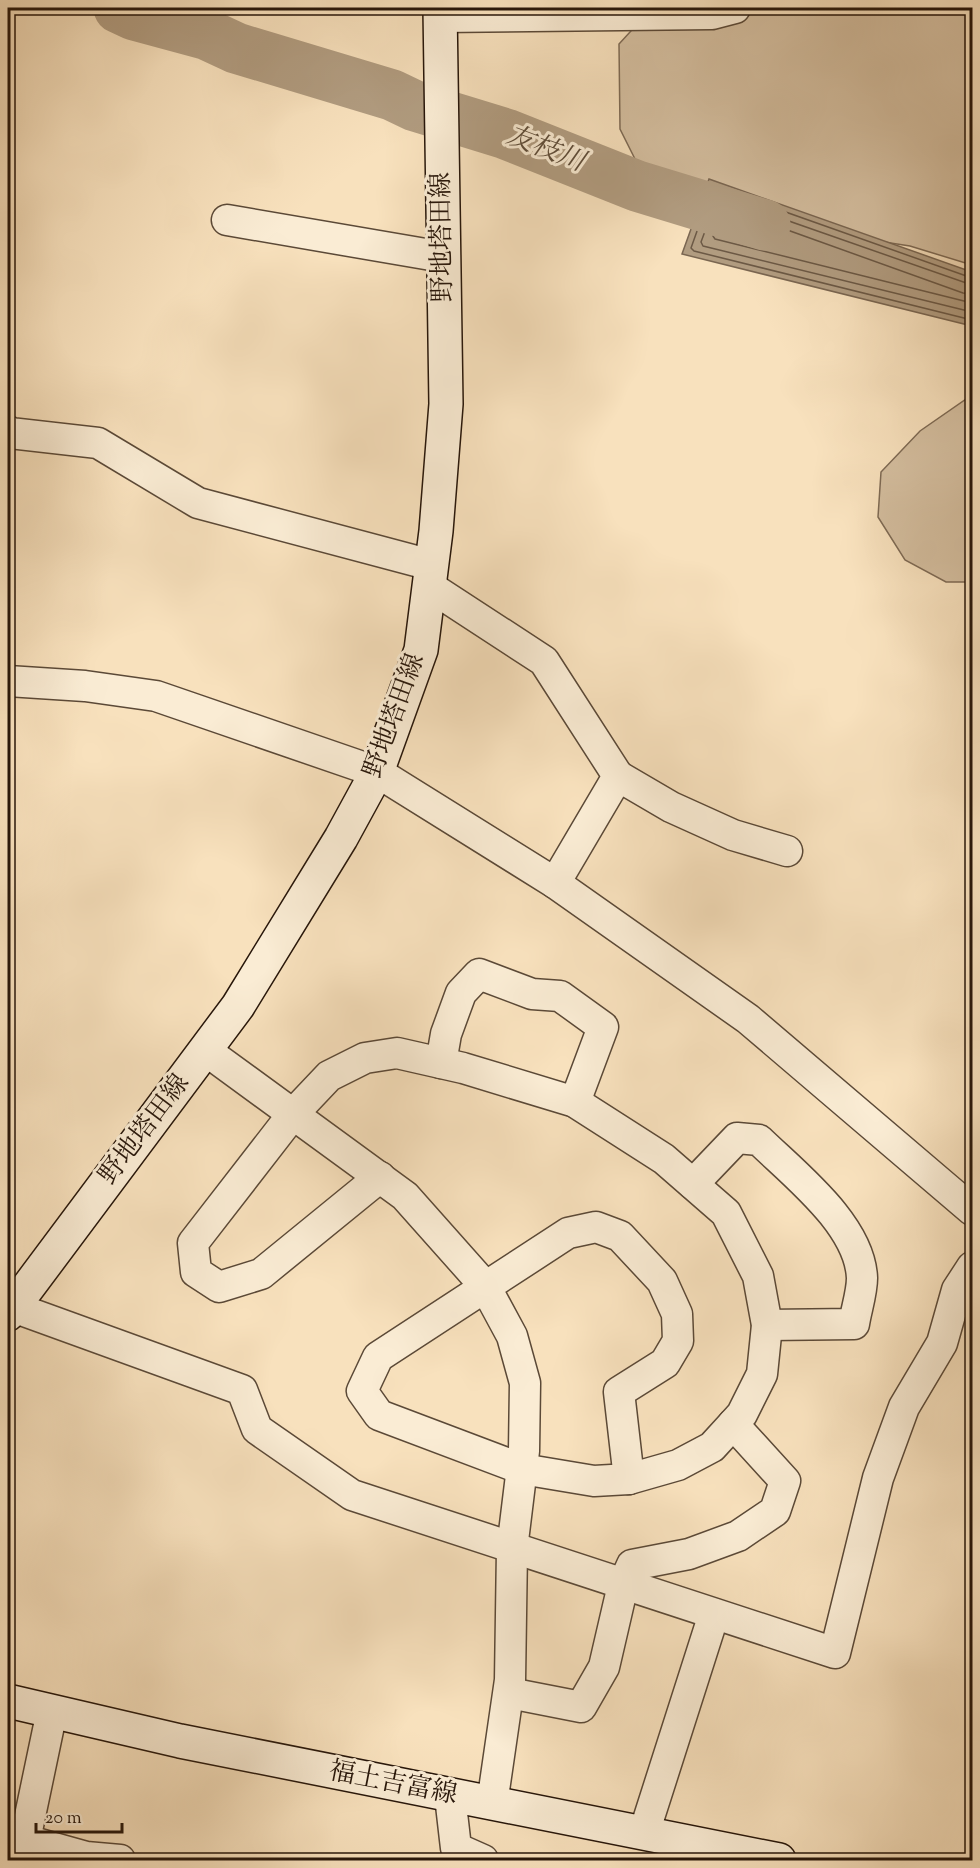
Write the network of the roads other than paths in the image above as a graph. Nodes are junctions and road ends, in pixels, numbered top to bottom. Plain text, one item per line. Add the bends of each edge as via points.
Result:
1 (735, 8) edge
2 (440, 12) edge
3 (226, 220) dead end
4 (443, 257) junction
5 (8, 430) edge
6 (430, 576) junction
7 (8, 681) edge
8 (377, 772) junction
9 (618, 776) junction
10 (786, 851) dead end
11 (555, 883) junction
12 (205, 1050) junction
13 (441, 1063) junction
14 (575, 1102) junction
15 (293, 1114) junction
16 (380, 1177) junction
17 (693, 1184) junction
18 (972, 1210) edge
19 (972, 1267) edge
20 (485, 1286) junction
21 (10, 1310) edge
22 (767, 1324) junction
23 (733, 1424) junction
24 (522, 1468) junction
25 (628, 1479) junction
26 (512, 1549) junction
27 (623, 1585) junction
28 (714, 1614) junction
29 (509, 1693) junction
30 (8, 1701) edge
31 (52, 1711) junction
32 (450, 1796) junction
33 (20, 1799) edge
34 (492, 1804) junction
35 (644, 1833) junction
36 (16, 1848) edge
37 (120, 1860) edge
38 (483, 1860) edge
39 (779, 1860) edge

1 - 2 street via 712,14
2 - 4 main road, 野地塔田線
3 - 4 street
4 - 6 main road, 野地塔田線 via 446,405
5 - 6 street via 98,443 198,503
6 - 8 main road, 野地塔田線 via 421,650
6 - 9 street via 544,661
7 - 8 street via 156,696
8 - 11 street
8 - 12 main road, 野地塔田線 via 238,1006
9 - 10 street via 733,836
9 - 11 street
11 - 18 street via 748,1019
12 - 15 street
12 - 21 main road, 野地塔田線
13 - 14 street
13 - 14 street via 446,1034 461,993 479,974 532,994 560,996 603,1027
13 - 15 street via 397,1053 365,1058 329,1076
14 - 17 street via 664,1159
15 - 16 street
15 - 16 street via 193,1243 196,1272 219,1287 261,1274
16 - 20 street via 405,1196
17 - 22 street via 726,1213 758,1276
17 - 22 street via 737,1138 759,1140 836,1215 855,1248 862,1278 854,1324
19 - 28 street via 957,1290 942,1343 904,1407 878,1478 835,1653
20 - 24 street via 512,1336 525,1383
20 - 24 street via 378,1357 362,1391 379,1415
20 - 25 street via 568,1233 596,1227 620,1236 662,1281 677,1314 678,1341 665,1363 619,1392
21 - 26 street via 242,1390 257,1429 352,1495
22 - 23 street via 762,1374
23 - 25 street via 712,1447 678,1465
23 - 27 street via 785,1481 775,1510 738,1536 689,1554 632,1566
24 - 25 street via 594,1481
24 - 26 street
26 - 27 street
26 - 29 street
27 - 28 street
27 - 29 street via 604,1667 581,1707
28 - 35 street
29 - 34 street
30 - 31 main road, 福土吉富線
31 - 32 main road, 福土吉富線
31 - 33 street
32 - 34 main road, 福土吉富線
32 - 38 street via 456,1848
33 - 36 street
34 - 35 main road, 福土吉富線
35 - 39 main road, 福土吉富線
36 - 37 street

